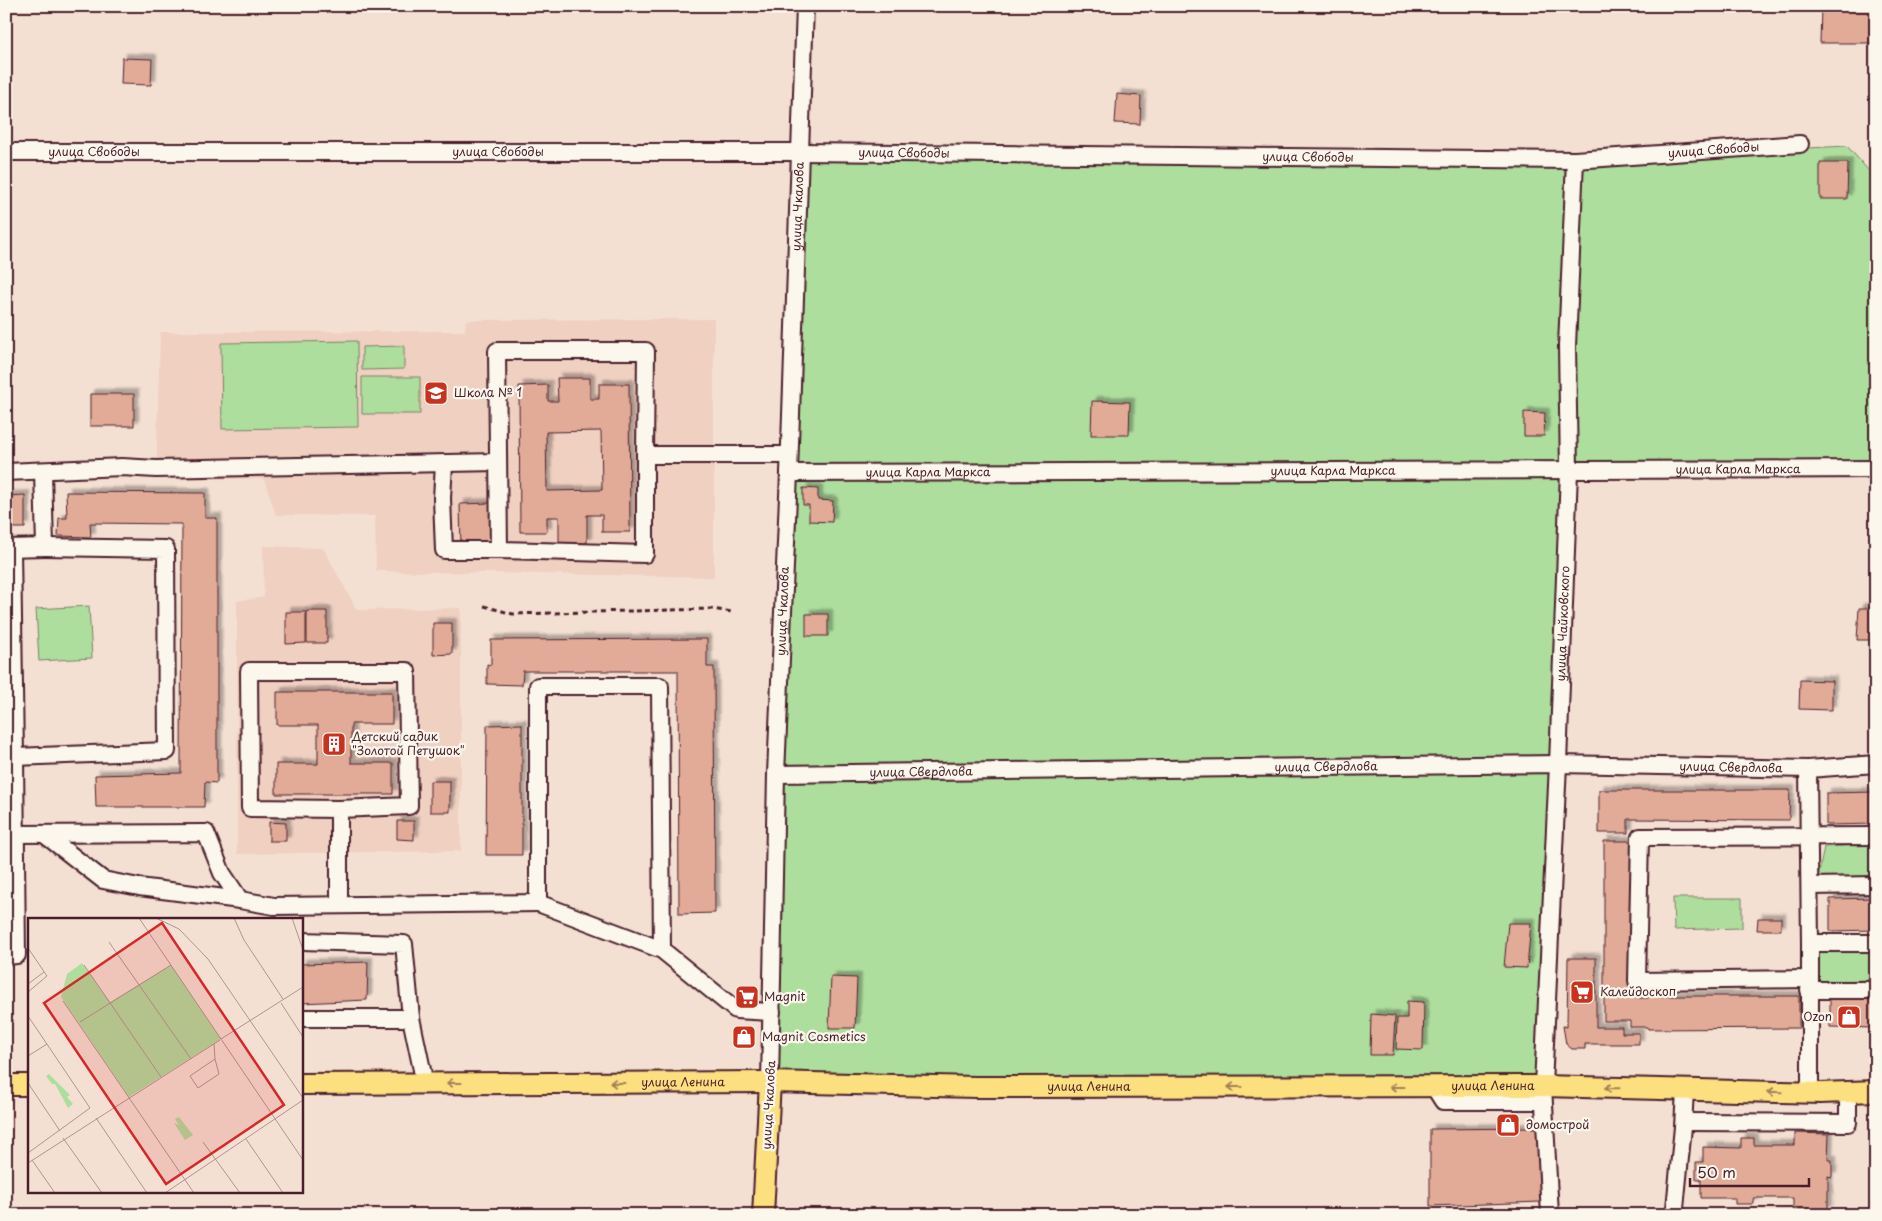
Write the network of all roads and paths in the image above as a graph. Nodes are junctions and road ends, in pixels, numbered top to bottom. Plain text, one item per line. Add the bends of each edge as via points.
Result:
1 (804, 6) edge
2 (1800, 144) dead end
3 (6, 152) edge
4 (800, 152) junction
5 (1575, 160) junction
6 (646, 454) junction
7 (789, 455) junction
8 (498, 462) junction
9 (444, 464) junction
10 (1876, 469) edge
11 (43, 470) junction
12 (1569, 471) junction
13 (6, 472) edge
14 (789, 473) junction
15 (45, 547) junction
16 (9, 548) edge
17 (499, 550) junction
18 (484, 606) dead end
19 (733, 612) dead end
20 (15, 756) junction
21 (1558, 764) junction
22 (1876, 764) edge
23 (1808, 769) junction
24 (776, 774) junction
25 (339, 808) junction
26 (15, 834) junction
27 (44, 834) junction
28 (1876, 836) edge
29 (1809, 837) junction
30 (1876, 885) edge
31 (1810, 886) junction
32 (240, 900) junction
33 (538, 904) junction
34 (339, 905) junction
35 (302, 941) edge
36 (1810, 943) junction
37 (1876, 943) edge
38 (662, 950) junction
39 (6, 956) edge
40 (1809, 984) junction
41 (1876, 990) edge
42 (772, 1012) junction
43 (302, 1018) edge
44 (411, 1018) junction
45 (770, 1082) junction
46 (302, 1084) edge
47 (424, 1084) junction
48 (6, 1085) edge
49 (28, 1085) edge
50 (1685, 1090) junction
51 (1876, 1091) edge
52 (1810, 1092) junction
53 (1848, 1092) junction
54 (1543, 1094) junction
55 (1684, 1122) junction
56 (1873, 1151) dead end
57 (1876, 1207) edge
58 (763, 1215) edge
59 (1550, 1215) edge
60 (1676, 1215) edge

1 - 4 street, улица Чкалова
2 - 5 street, улица Свободы
3 - 4 street, улица Свободы
4 - 5 street, улица Свободы
4 - 7 street, улица Чкалова
5 - 12 street, улица Чайковского via 1567,346
6 - 7 street
6 - 8 street via 646,351 497,351
6 - 17 street via 645,554
7 - 14 street, улица Чкалова
8 - 9 street
8 - 17 street
9 - 11 street
9 - 17 street via 444,550
10 - 12 street, улица Карла Маркса
11 - 13 street
11 - 15 street
12 - 14 street, улица Карла Маркса
12 - 21 street, улица Чайковского
14 - 24 street, улица Чкалова
15 - 16 street
15 - 20 street via 166,549 167,751
16 - 20 street
18 - 19 path via 513,614 710,609
20 - 26 street
21 - 23 street, улица Свердлова
21 - 24 street, улица Свердлова
21 - 54 street, улица Чайковского
22 - 23 street, улица Свердлова
23 - 29 street
24 - 42 street, улица Чкалова
25 - 25 street via 409,806 407,671 249,671 250,808
25 - 34 street
26 - 27 street
26 - 39 street via 17,954
27 - 32 street via 102,880
27 - 32 street via 206,833 222,872
28 - 29 street
29 - 31 street
29 - 40 street via 1640,838 1637,981
30 - 31 street
31 - 36 street
32 - 34 street via 274,906
33 - 34 street
33 - 38 street
33 - 38 street via 538,686 660,686
35 - 44 street via 404,944
36 - 37 street
36 - 40 street
38 - 42 street via 736,1010
40 - 41 street
40 - 52 street
42 - 45 street, улица Чкалова
43 - 44 street
44 - 47 street
45 -> 47 main road, улица Ленина
54 -> 45 main road, улица Ленина via 1434,1087 986,1087
45 - 58 main road, улица Чкалова
46 - 47 main road, улица Ленина
48 - 49 main road
52 -> 50 main road, улица Ленина
50 -> 54 main road, улица Ленина
50 - 55 street
51 - 53 main road, улица Ленина
52 - 53 main road, улица Ленина
53 - 55 street via 1848,1122
54 - 59 street, улица Чайковского
55 - 60 street via 1674,1208
56 - 57 path

